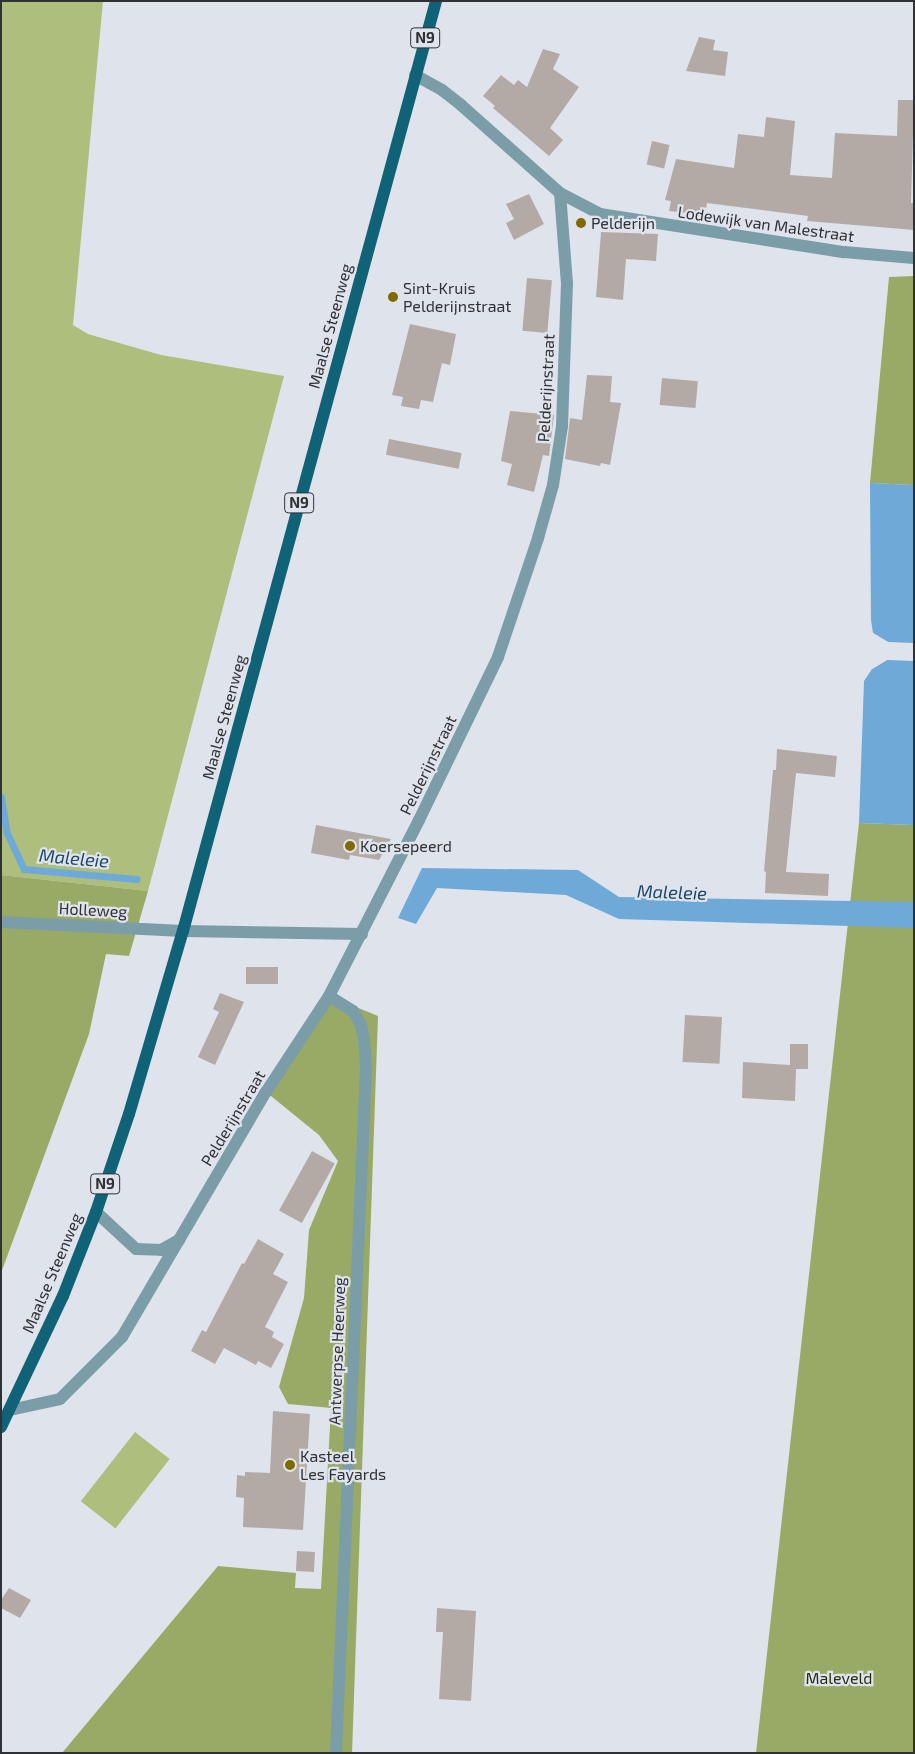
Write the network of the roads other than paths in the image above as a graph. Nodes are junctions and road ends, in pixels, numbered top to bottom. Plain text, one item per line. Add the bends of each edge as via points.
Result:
1 (436, 1) edge
2 (415, 75) junction
3 (560, 193) junction
4 (914, 258) edge
5 (1, 922) edge
6 (183, 931) junction
7 (362, 934) junction
8 (329, 996) junction
9 (96, 1212) junction
10 (181, 1239) junction
11 (10, 1410) junction
12 (1, 1427) edge
13 (336, 1753) edge

1 - 2 main road, Maalse Steenweg / N9
2 - 3 street via 442,90
2 - 6 main road, Maalse Steenweg / N9
3 - 4 street, Lodewijk van Malestraat via 600,214 621,219 844,252
3 - 7 street, Pelderijnstraat via 567,284 562,426 541,530 498,657
5 - 6 street, Holleweg
6 - 7 street, Holleweg
6 - 9 main road, Maalse Steenweg / N9 via 129,1114
7 - 8 street, Pelderijnstraat
8 - 10 street, Pelderijnstraat via 266,1092
8 - 13 street, Antwerpse Heerweg via 353,1011 361,1025 366,1068
9 - 10 street via 136,1249 161,1250
9 - 11 main road, Maalse Steenweg / N9 via 63,1296
10 - 11 street, Pelderijnstraat via 122,1337 60,1399
11 - 12 main road, Maalse Steenweg / N9

